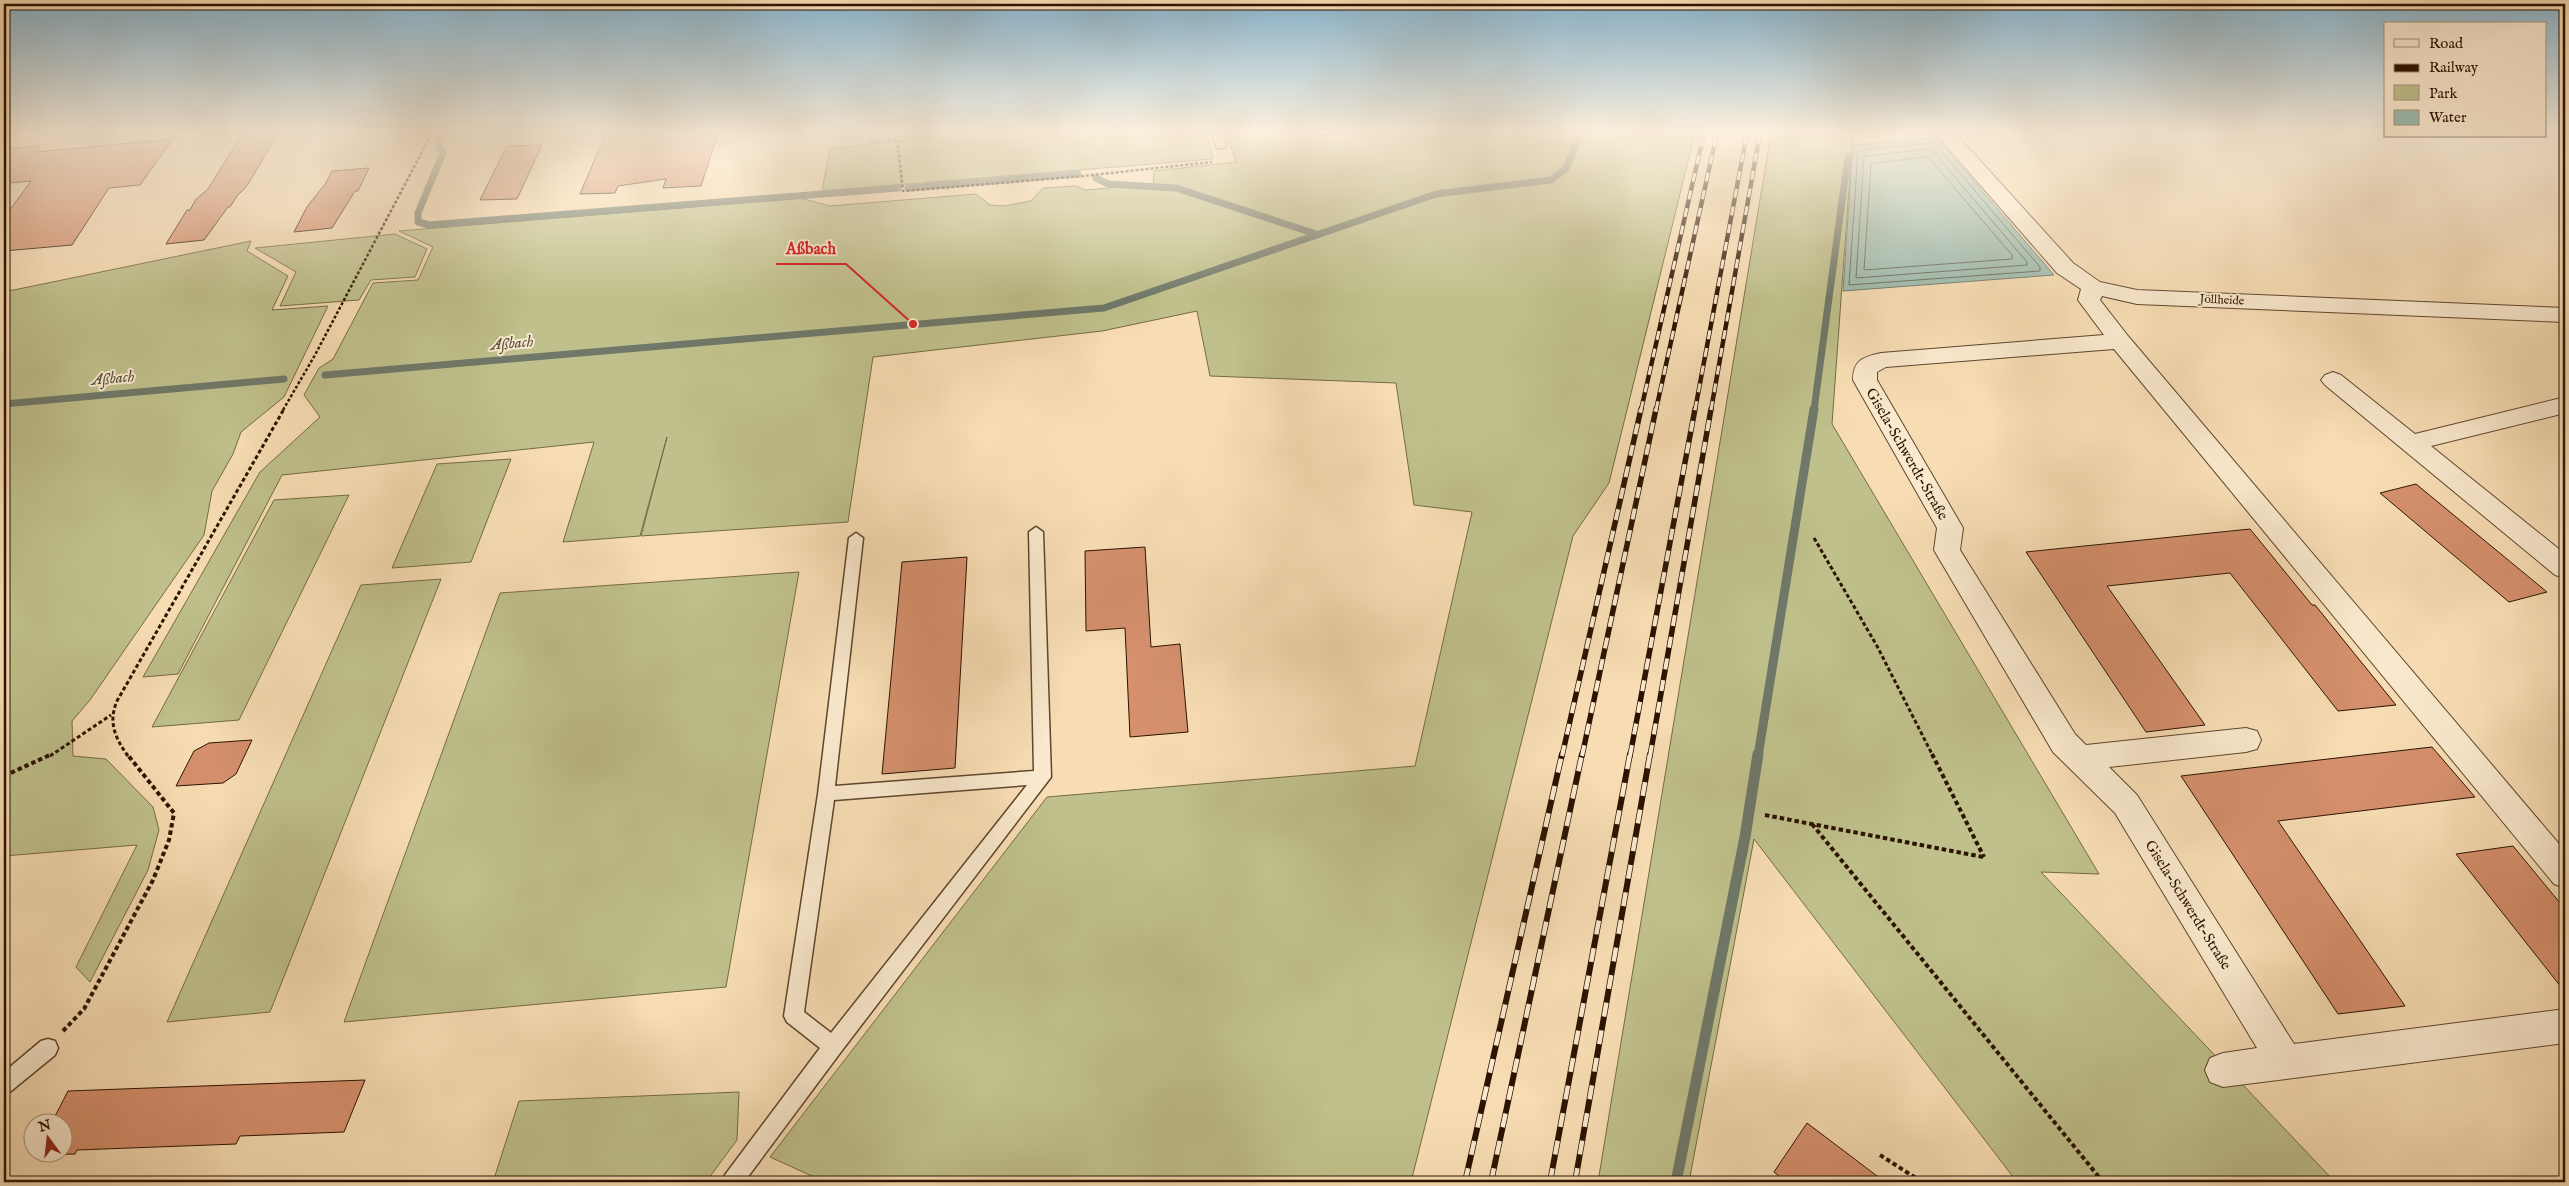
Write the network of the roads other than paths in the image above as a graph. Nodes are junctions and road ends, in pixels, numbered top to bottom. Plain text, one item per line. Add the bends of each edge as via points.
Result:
1 (1994, 188) edge
2 (2093, 286) junction
3 (2565, 315) edge
4 (2120, 341) junction
5 (2333, 380) dead end
6 (2565, 406) edge
7 (2411, 443) junction
8 (1036, 532) dead end
9 (856, 538) dead end
10 (2565, 568) edge
11 (2246, 740) dead end
12 (2080, 758) junction
13 (1043, 778) junction
14 (826, 794) junction
15 (2565, 874) edge
16 (2565, 1026) edge
17 (833, 1046) junction
18 (48, 1048) road end
19 (2285, 1061) junction
20 (2223, 1070) dead end
21 (4, 1084) edge
22 (732, 1182) edge

1 - 2 street, Jöllheide via 2065,268
2 - 3 street, Jöllheide via 2138,296
2 - 4 street via 2089,300
4 - 12 street, Gisela-Schwerdt-Straße via 1881,360 1865,368 1865,380 1950,528 1947,550 2064,743
4 - 15 street
5 - 7 street
6 - 7 street
7 - 10 street
8 - 13 lane
9 - 14 lane
11 - 12 street
12 - 19 street, Gisela-Schwerdt-Straße via 2126,804
13 - 14 lane
13 - 17 lane
14 - 17 lane via 794,1016
16 - 19 street
17 - 22 lane
18 - 21 lane
19 - 20 street

